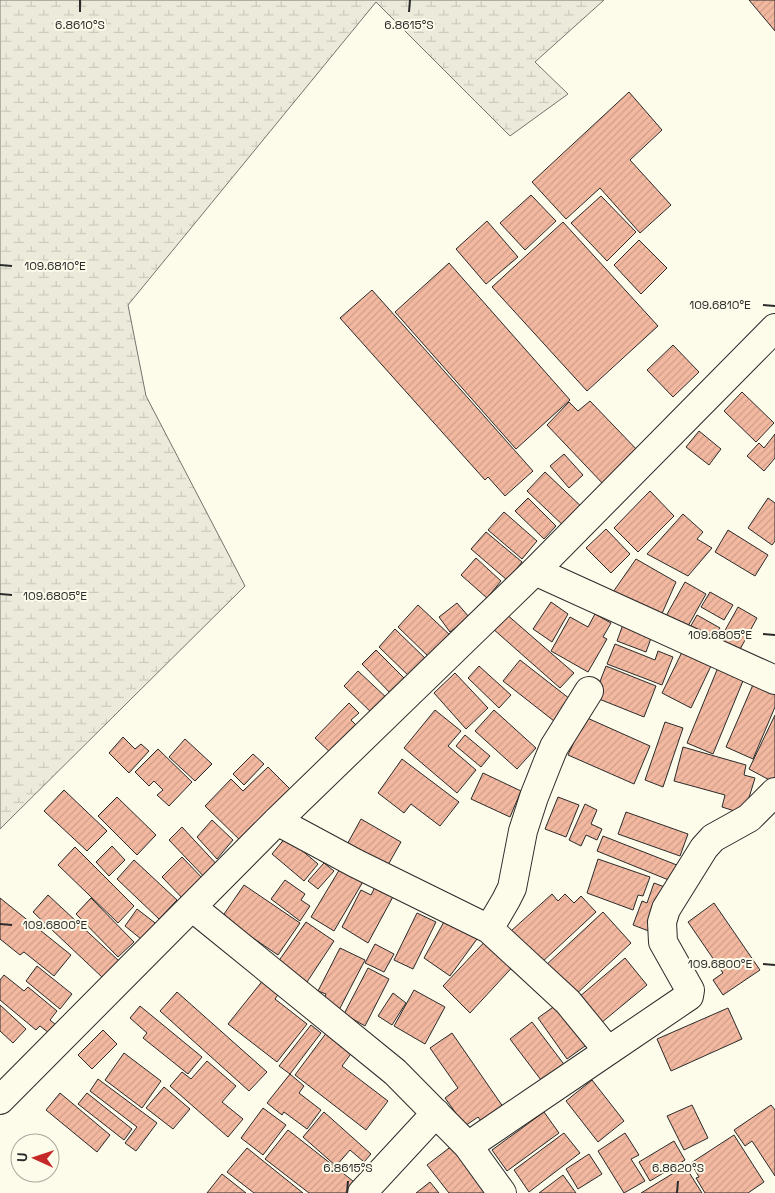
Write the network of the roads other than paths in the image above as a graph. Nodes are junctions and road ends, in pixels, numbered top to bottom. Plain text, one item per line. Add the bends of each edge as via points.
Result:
1 (775, 328) edge
2 (535, 571) junction
3 (775, 680) edge
4 (589, 691) dead end
5 (775, 792) edge
6 (276, 821) junction
7 (192, 907) junction
8 (489, 929) junction
9 (608, 1051) junction
10 (0, 1100) edge
11 (436, 1113) junction
12 (468, 1146) junction
13 (362, 1193) edge
14 (502, 1193) edge

1 - 2 street
2 - 3 street
2 - 6 street
4 - 8 street via 554,747 523,832 512,888
5 - 9 street via 749,818 714,838 704,848 666,910 662,922 663,942 690,990 689,996
6 - 7 street
6 - 8 street via 355,864
7 - 10 street
7 - 11 street via 395,1072
8 - 9 street via 568,1002
9 - 12 street
11 - 12 street
11 - 13 street
12 - 14 street

